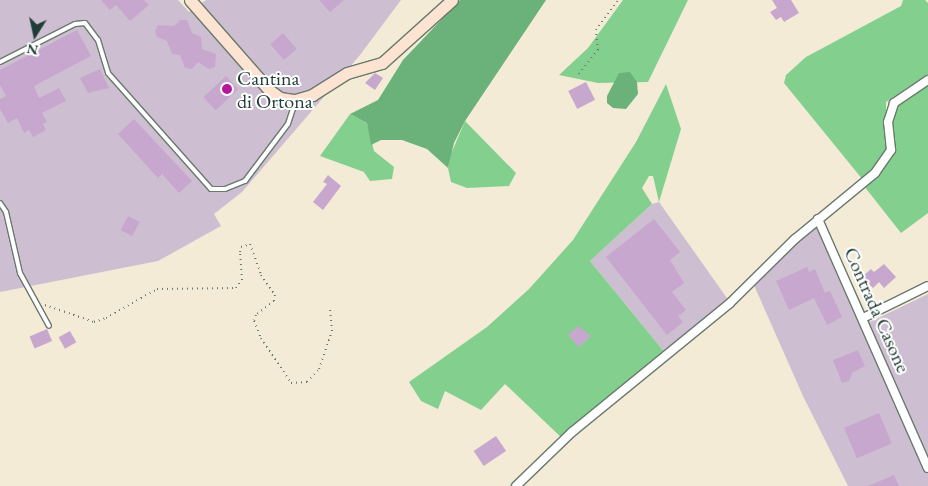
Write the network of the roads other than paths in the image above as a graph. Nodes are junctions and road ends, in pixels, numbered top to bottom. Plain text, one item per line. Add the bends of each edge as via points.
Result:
1 (190, 0) edge
2 (452, 0) edge
3 (0, 62) edge
4 (928, 80) edge
5 (295, 100) junction
6 (0, 203) edge
7 (818, 219) junction
8 (928, 286) edge
9 (864, 318) junction
10 (49, 326) dead end
11 (928, 468) edge
12 (516, 486) edge

1 - 5 main road via 268,90 280,98
2 - 5 main road via 382,63 347,73 312,95
3 - 5 lane via 75,24 85,23 98,40 108,73 211,189 224,190 245,181 288,124
4 - 7 street via 894,103 889,111 891,150 886,161
6 - 10 lane via 6,212 20,273
7 - 9 street, Contrada Casone
7 - 12 street via 729,304 572,432
8 - 9 street
9 - 11 street, Contrada Casone

